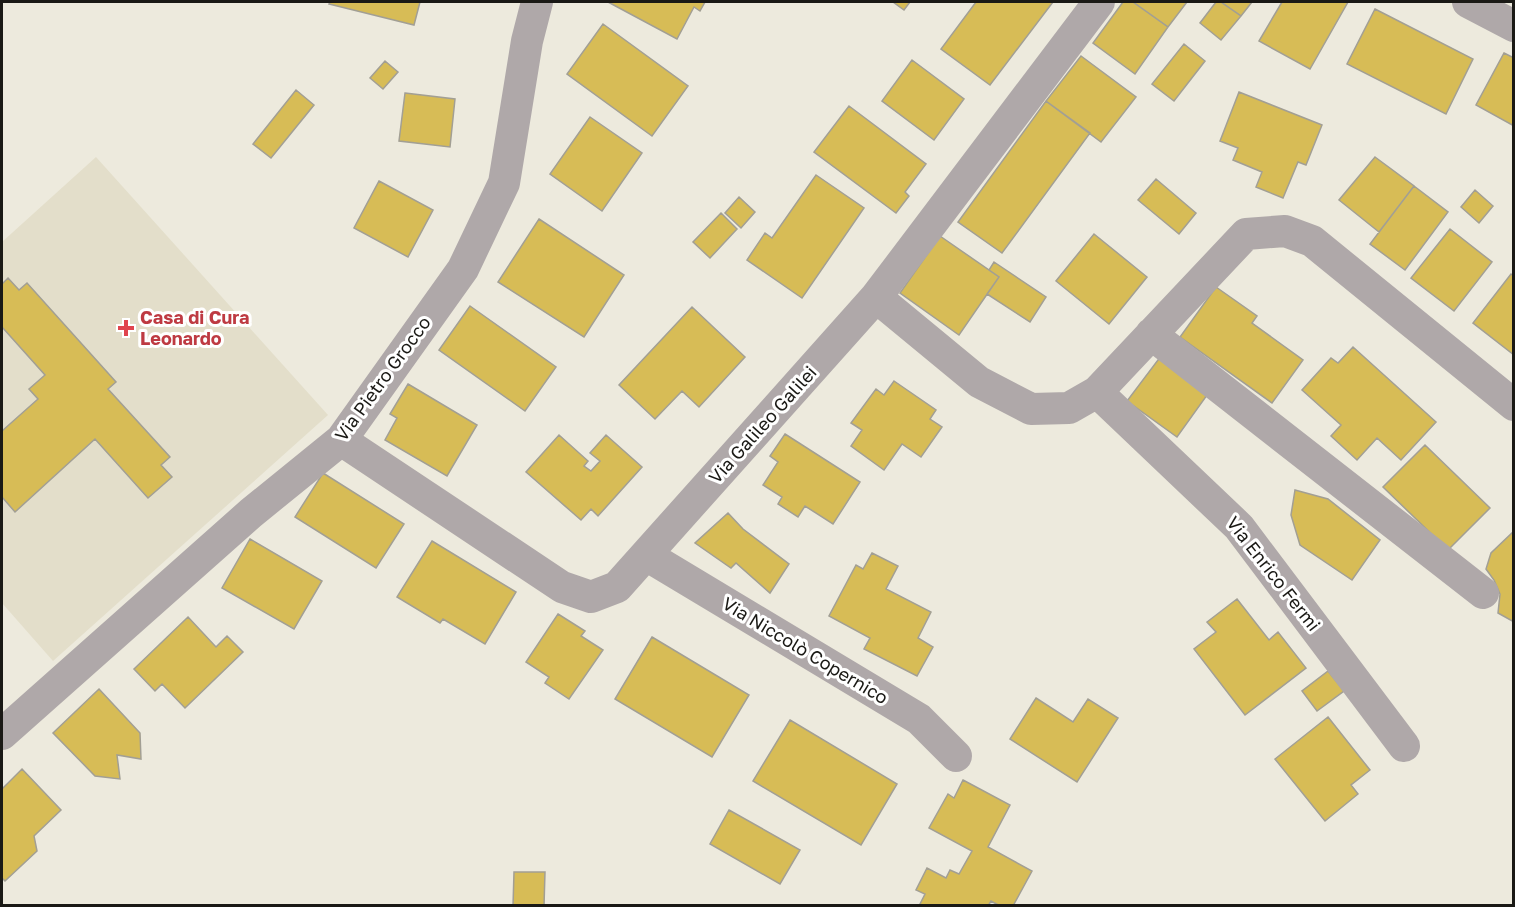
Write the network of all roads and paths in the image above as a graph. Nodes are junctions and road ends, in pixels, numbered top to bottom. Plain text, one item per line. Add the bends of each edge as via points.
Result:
1 (537, 2) edge
2 (1100, 2) edge
3 (1468, 2) edge
4 (1514, 26) edge
5 (876, 297) junction
6 (1151, 334) junction
7 (1097, 392) junction
8 (1514, 405) edge
9 (341, 440) junction
10 (646, 555) junction
11 (1483, 593) dead end
12 (2, 734) edge
13 (1404, 746) dead end
14 (956, 756) dead end

1 - 9 street, Via Pietro Grocco via 504,183 463,269
2 - 5 street, Via Galileo Galilei
3 - 4 street
5 - 7 street via 979,382 1031,409 1069,408
5 - 10 street, Via Galileo Galilei
6 - 7 street
6 - 8 street via 1245,234 1285,231 1312,241
6 - 11 street
7 - 13 street, Via Enrico Fermi via 1239,527
9 - 10 street, Via Galileo Galilei via 562,587 591,597 617,587
9 - 12 street, Via Pietro Grocco via 250,513
10 - 14 street, Via Niccolò Copernico via 919,719

